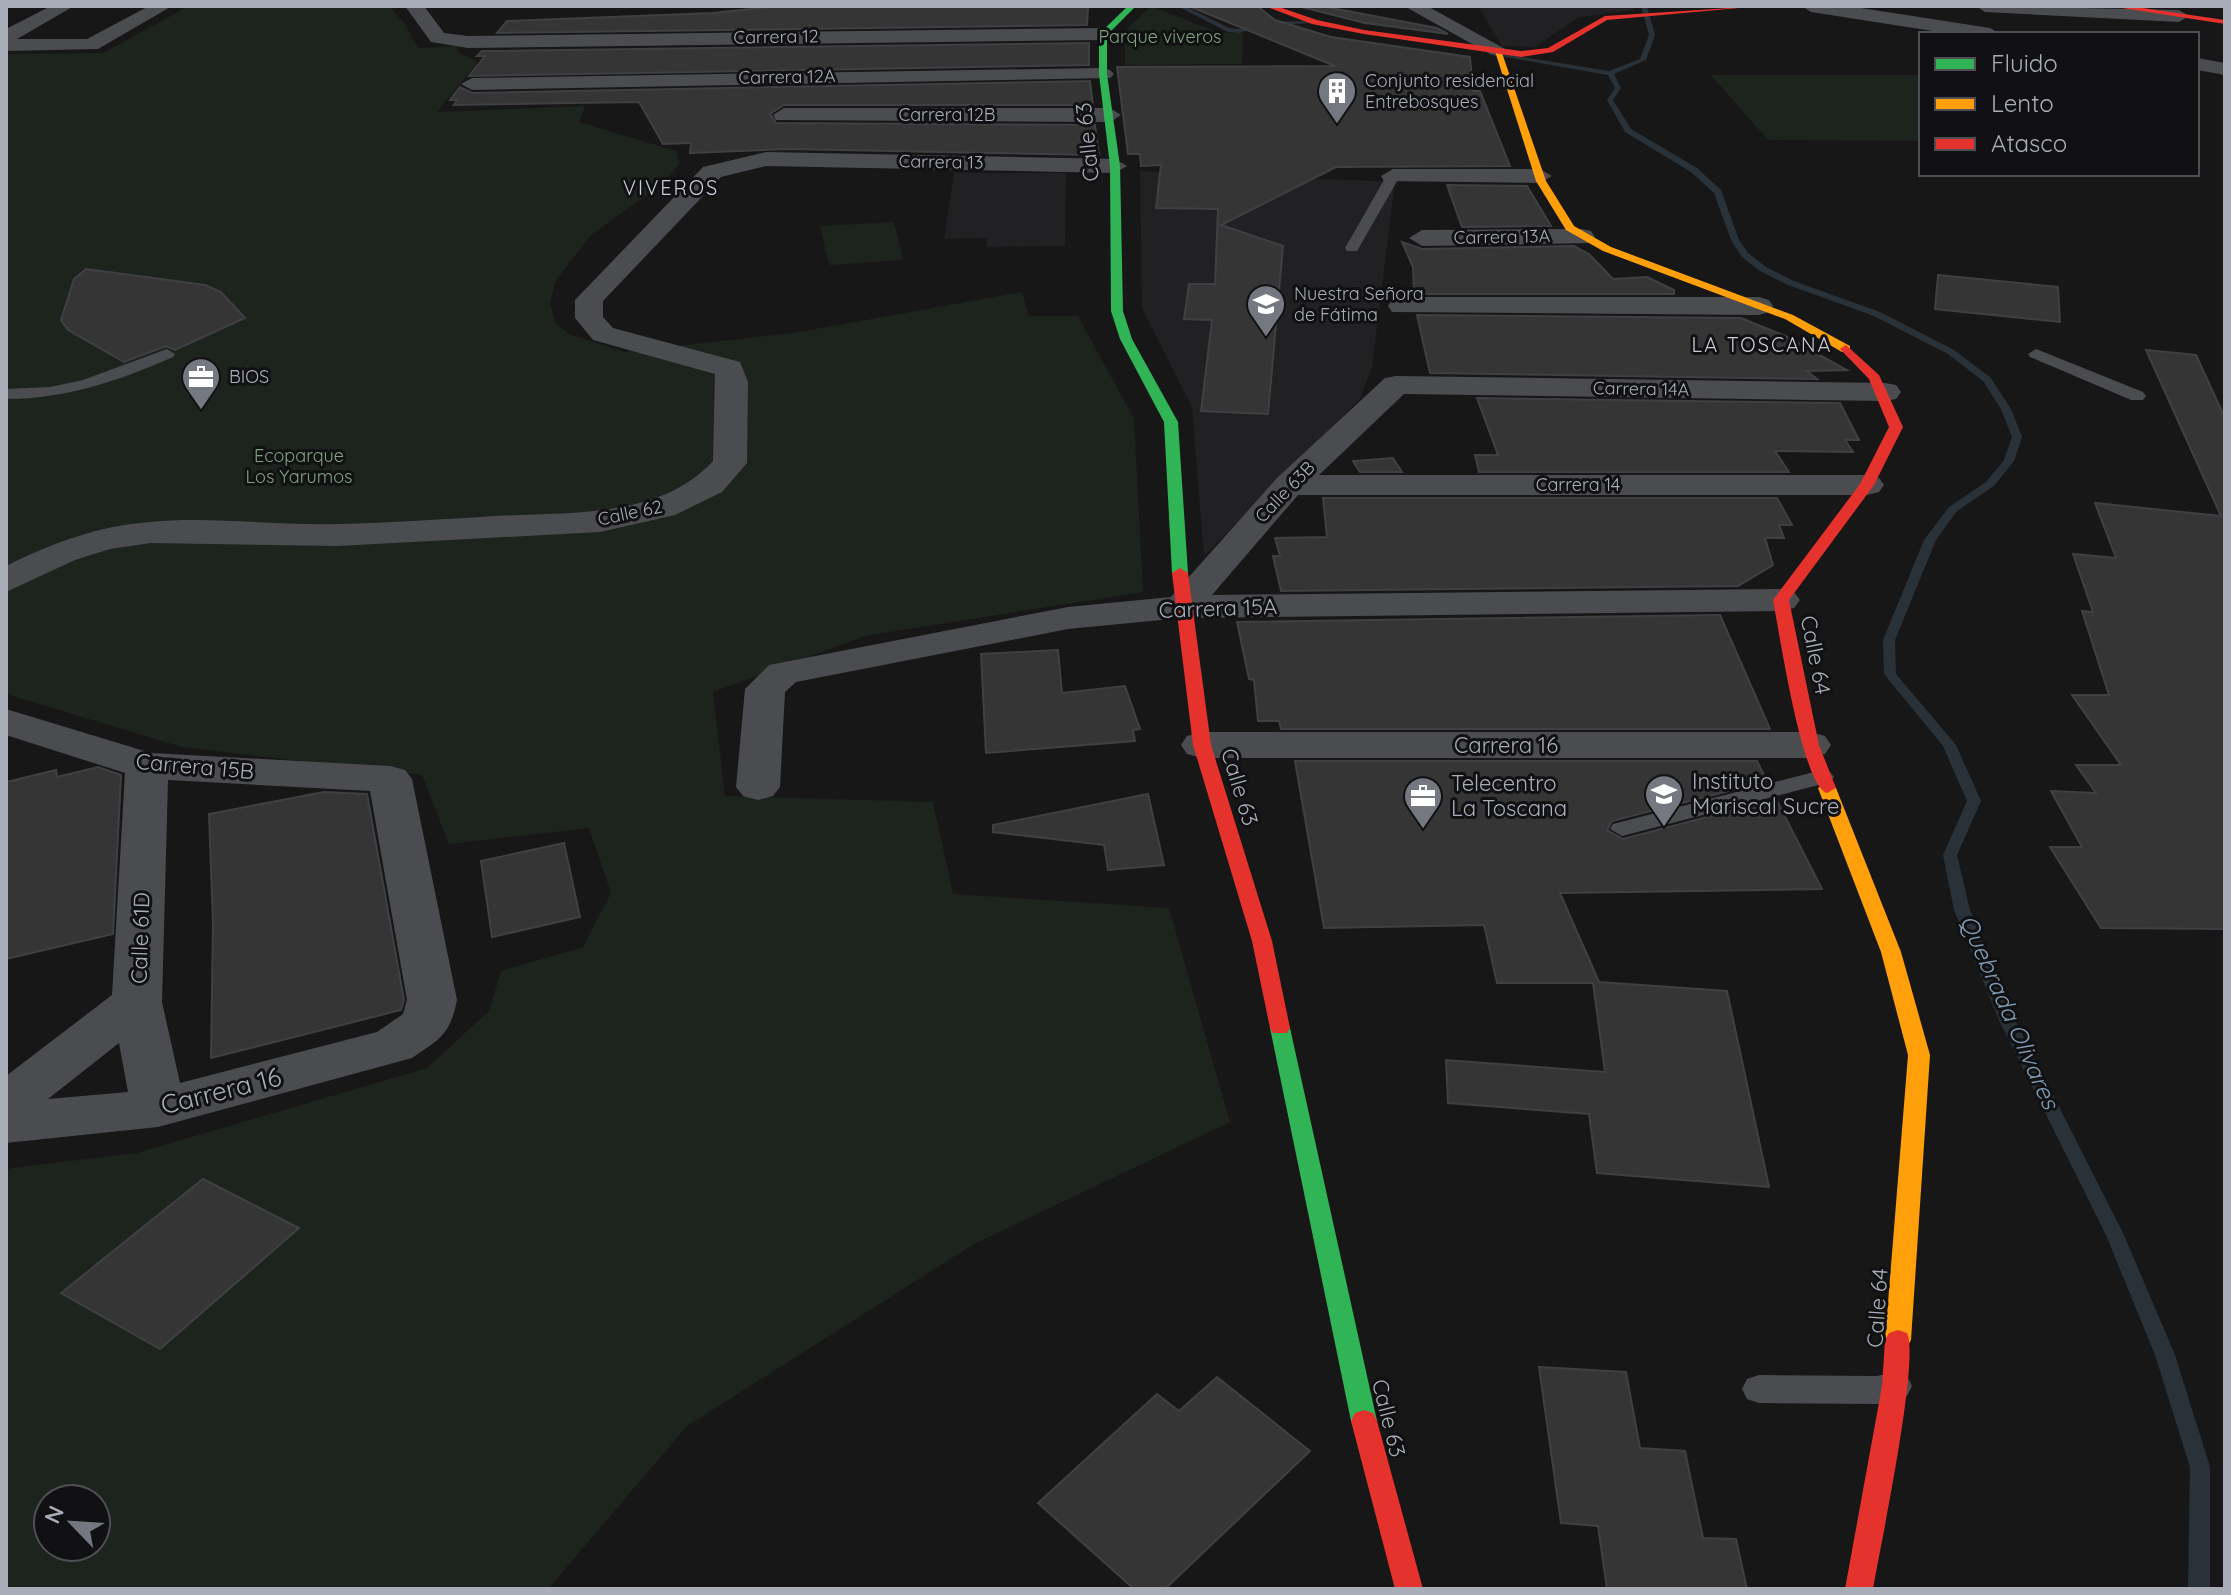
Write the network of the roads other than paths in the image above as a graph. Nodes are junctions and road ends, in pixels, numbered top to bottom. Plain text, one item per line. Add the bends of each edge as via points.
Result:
1 (65, 6) edge
2 (163, 6) edge
3 (414, 6) edge
4 (1132, 6) edge
5 (1269, 6) edge
6 (1413, 6) edge
7 (1757, 6) edge
8 (1811, 6) edge
9 (1985, 6) edge
10 (2113, 6) edge
11 (1670, 11) edge
12 (2180, 16) junction
13 (2225, 22) edge
14 (818, 28) junction
15 (1977, 32) edge
16 (1103, 34) junction
17 (6, 37) edge
18 (6, 45) edge
19 (1500, 58) junction
20 (2199, 64) edge
21 (2225, 69) edge
22 (1103, 74) junction
23 (799, 76) junction
24 (472, 84) dead end
25 (784, 115) junction
26 (1110, 115) junction
27 (766, 159) junction
28 (1115, 166) junction
29 (1393, 176) joint
30 (1540, 176) junction
31 (1582, 237) junction
32 (1422, 238) dead end
33 (1352, 248) dead end
34 (1402, 306) dead end
35 (1759, 306) junction
36 (167, 354) dead end
37 (2036, 354) dead end
38 (1396, 385) joint
39 (1885, 392) junction
40 (6, 394) edge
41 (2137, 396) dead end
42 (1289, 485) junction
43 (1867, 485) junction
44 (6, 581) edge
45 (1781, 600) junction
46 (1182, 607) junction
47 (6, 721) edge
48 (1202, 745) junction
49 (1816, 761) junction
50 (147, 766) junction
51 (758, 787) dead end
52 (1622, 829) dead end
53 (137, 1002) junction
54 (427, 1023) joint
55 (6, 1104) edge
56 (158, 1108) junction
57 (6, 1123) edge
58 (1895, 1386) junction
59 (1759, 1389) dead end
60 (1409, 1589) edge
61 (1859, 1589) edge

1 - 17 street
2 - 18 street via 91,45
3 - 14 street, Carrera 12 via 438,38 449,41
4 - 16 street
5 - 19 street
6 - 19 street
7 - 11 street
8 - 15 street
9 - 12 street
10 - 12 street
11 - 19 street via 1593,21 1545,52
12 - 13 street
14 - 16 street, Carrera 12
14 - 23 street
16 - 22 street, Calle 63
19 - 30 street, Calle 64
20 - 21 street
22 - 23 street, Carrera 12A
22 - 26 street, Calle 63
23 - 24 street, Carrera 12A
23 - 25 street
25 - 26 street, Carrera 12B
25 - 27 street
26 - 28 street, Calle 63
27 - 28 street, Carrera 13
27 - 44 street, Calle 62 via 712,172 589,300 589,318 603,334 729,368 730,463 710,485 663,508 600,521 338,535 151,532 62,552
28 - 46 street, Calle 63 via 1117,311 1126,339 1171,422
29 - 30 street
29 - 33 lane
30 - 31 street, Calle 64 via 1563,221
31 - 32 street, Carrera 13A
31 - 35 street, Calle 64
34 - 35 street
35 - 39 street, Calle 64 via 1813,330 1862,361
36 - 40 lane via 84,388
37 - 41 lane
38 - 39 street, Carrera 14A
38 - 42 street, Calle 63B
39 - 43 street, Calle 64 via 1896,427
42 - 43 street, Carrera 14
42 - 46 street, Calle 63B
43 - 45 street, Calle 64
45 - 46 street, Carrera 15A
45 - 49 street, Calle 64
46 - 48 street, Calle 63
46 - 51 street, Carrera 15A via 1068,618 783,673 765,689
47 - 50 street, Carrera 15B
48 - 49 street, Carrera 16
48 - 60 street, Calle 63 via 1262,941 1358,1398
49 - 52 lane
49 - 58 street, Calle 64 via 1891,952 1919,1055
50 - 53 street, Calle 61D
50 - 54 street, Carrera 15B via 390,779 432,1000
53 - 55 street
53 - 56 street, Calle 61D
54 - 56 street, Carrera 16 via 394,1045
56 - 57 street, Carrera 16
58 - 59 lane
58 - 61 street, Calle 64

